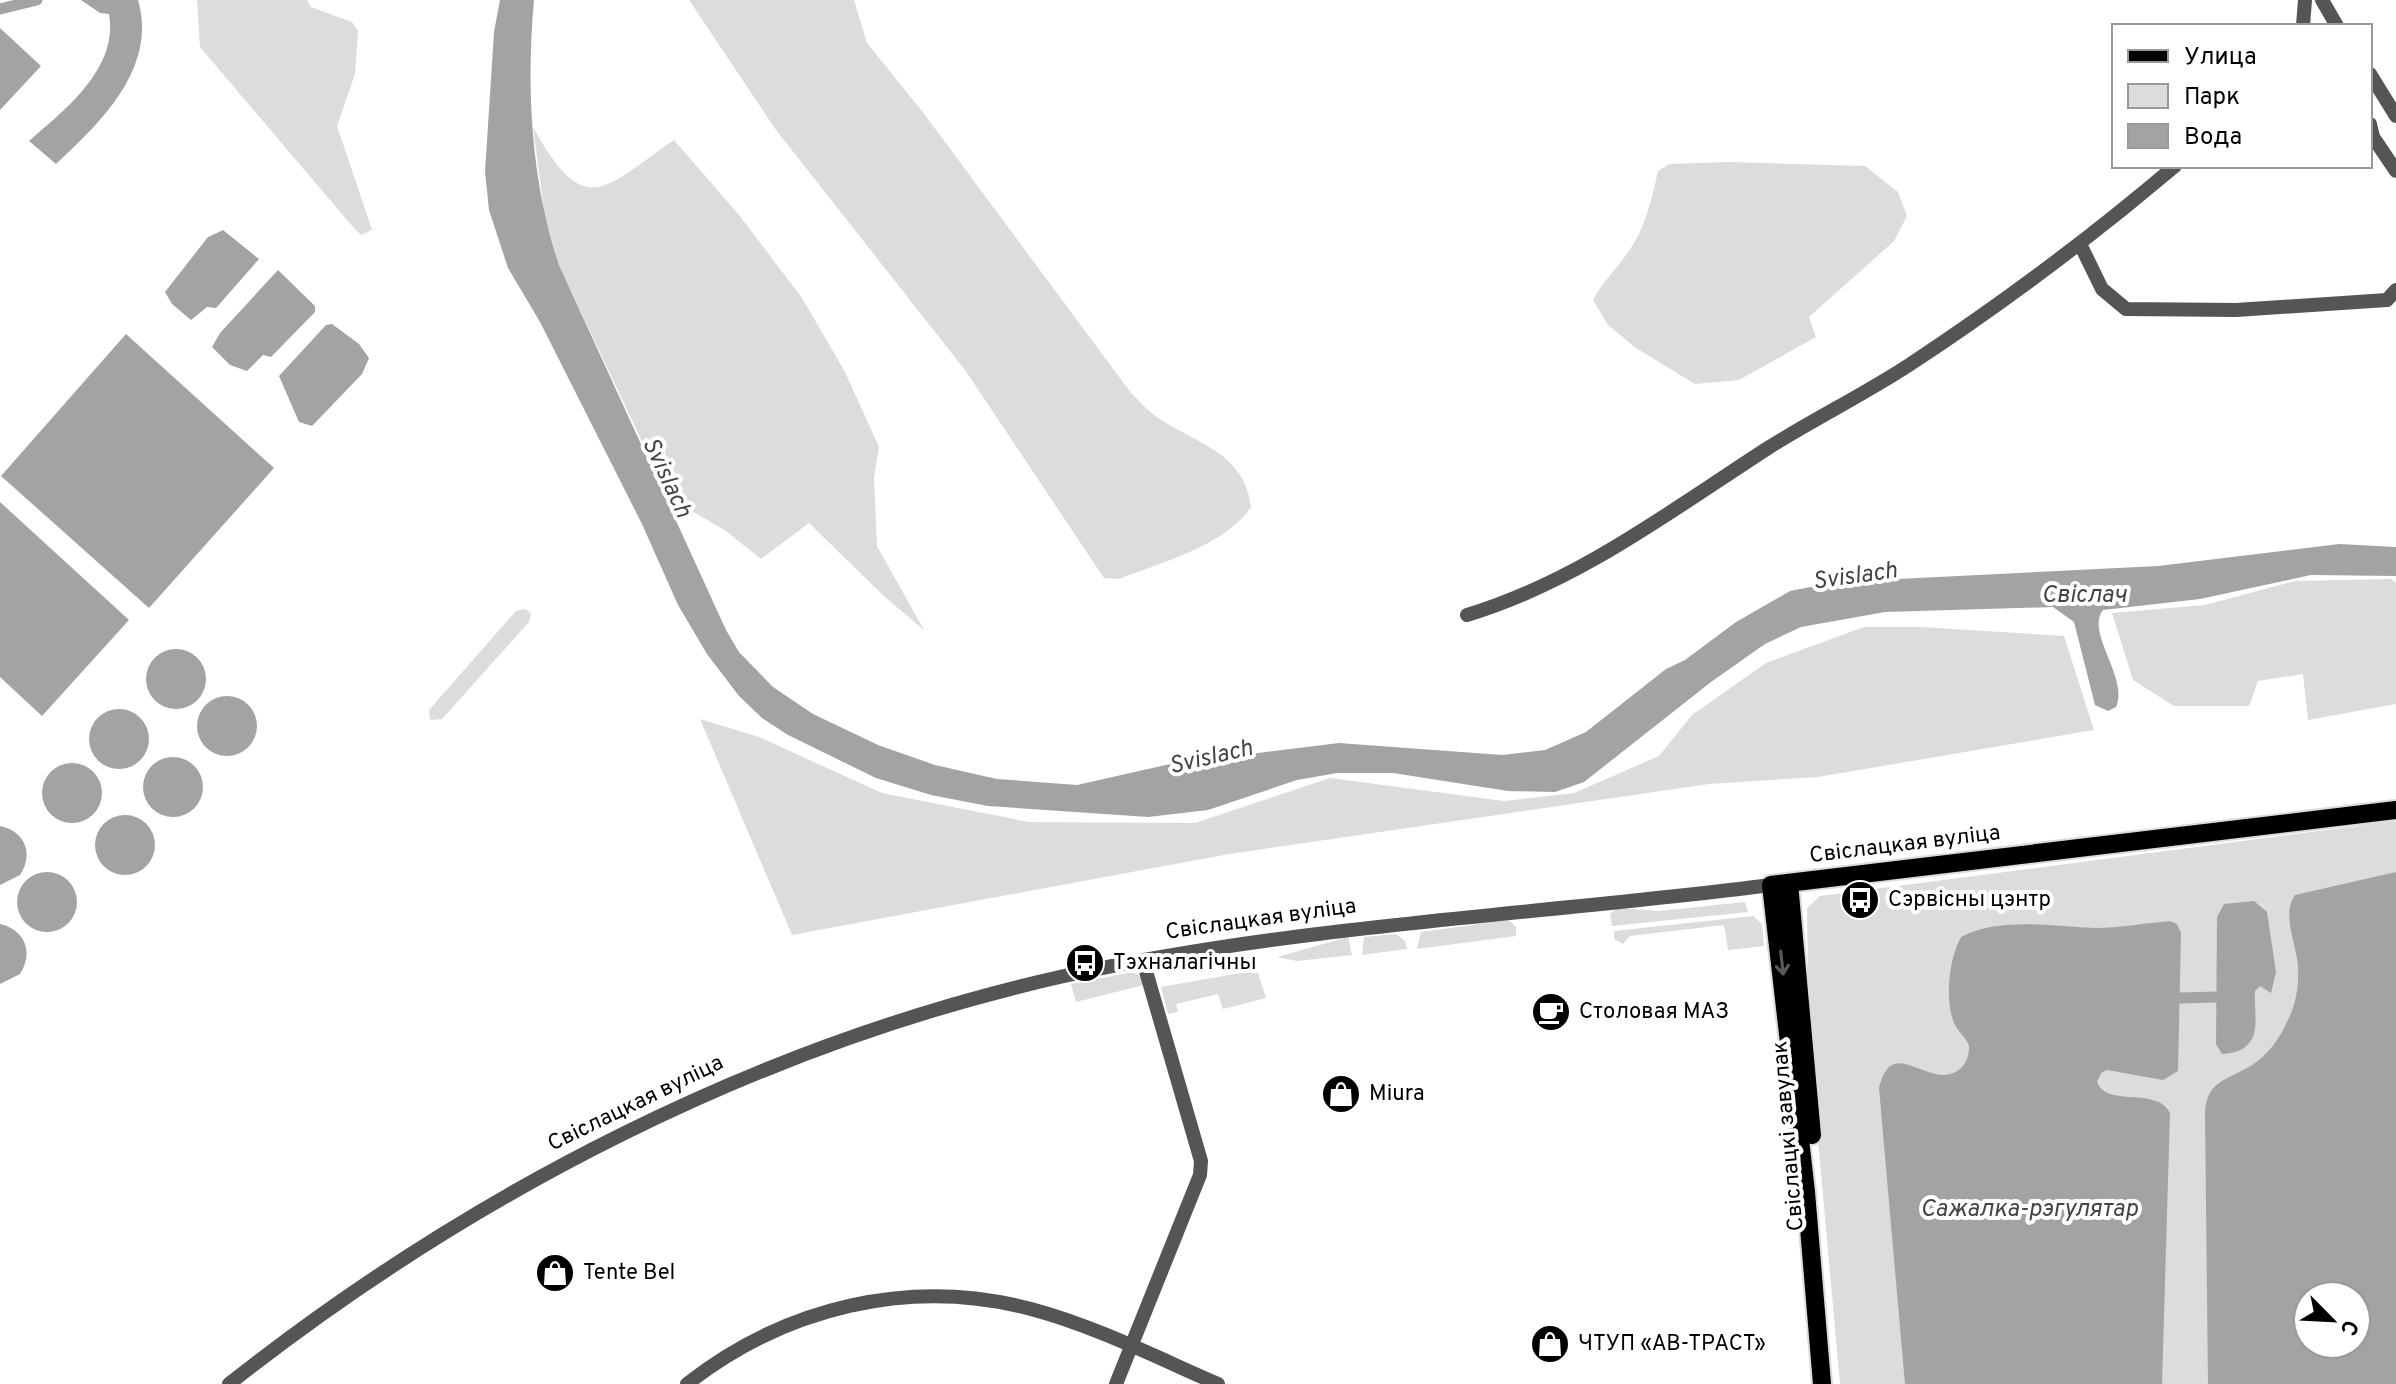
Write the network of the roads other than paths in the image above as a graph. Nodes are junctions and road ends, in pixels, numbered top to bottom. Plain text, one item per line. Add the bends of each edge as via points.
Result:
1 (2305, 0) edge
2 (2322, 0) edge
3 (2303, 24) edge
4 (2336, 24) edge
5 (2372, 77) edge
6 (2396, 116) edge
7 (2372, 133) edge
8 (2173, 168) edge
9 (2396, 171) edge
10 (2081, 246) junction
11 (2396, 290) edge
12 (1467, 615) dead end
13 (2396, 810) edge
14 (1780, 884) junction
15 (1143, 961) junction
16 (1130, 1347) junction
17 (229, 1384) edge
18 (687, 1384) edge
19 (1116, 1384) edge
20 (1218, 1384) edge
21 (1822, 1384) edge
22 (1834, 1384) edge

1 - 3 street
2 - 4 street
5 - 6 street
7 - 9 street
8 - 10 street
10 - 11 street via 2102,289 2126,309 2236,310 2387,300
10 - 12 street via 1908,366 1584,565 1539,589
13 - 14 main road, Свіслацкая вуліца
14 - 15 street, Свіслацкая вуліца via 1265,941
14 -> 21 main road, Свіслацкі завулак
14 - 22 main road, Свіслацкі завулак
15 - 16 street via 1201,1161 1196,1186
15 - 17 street, Свіслацкая вуліца via 913,1016 724,1087 524,1186 354,1293
16 - 18 street via 1034,1310 985,1299 897,1297 802,1319 730,1353
16 - 19 street
16 - 20 street

